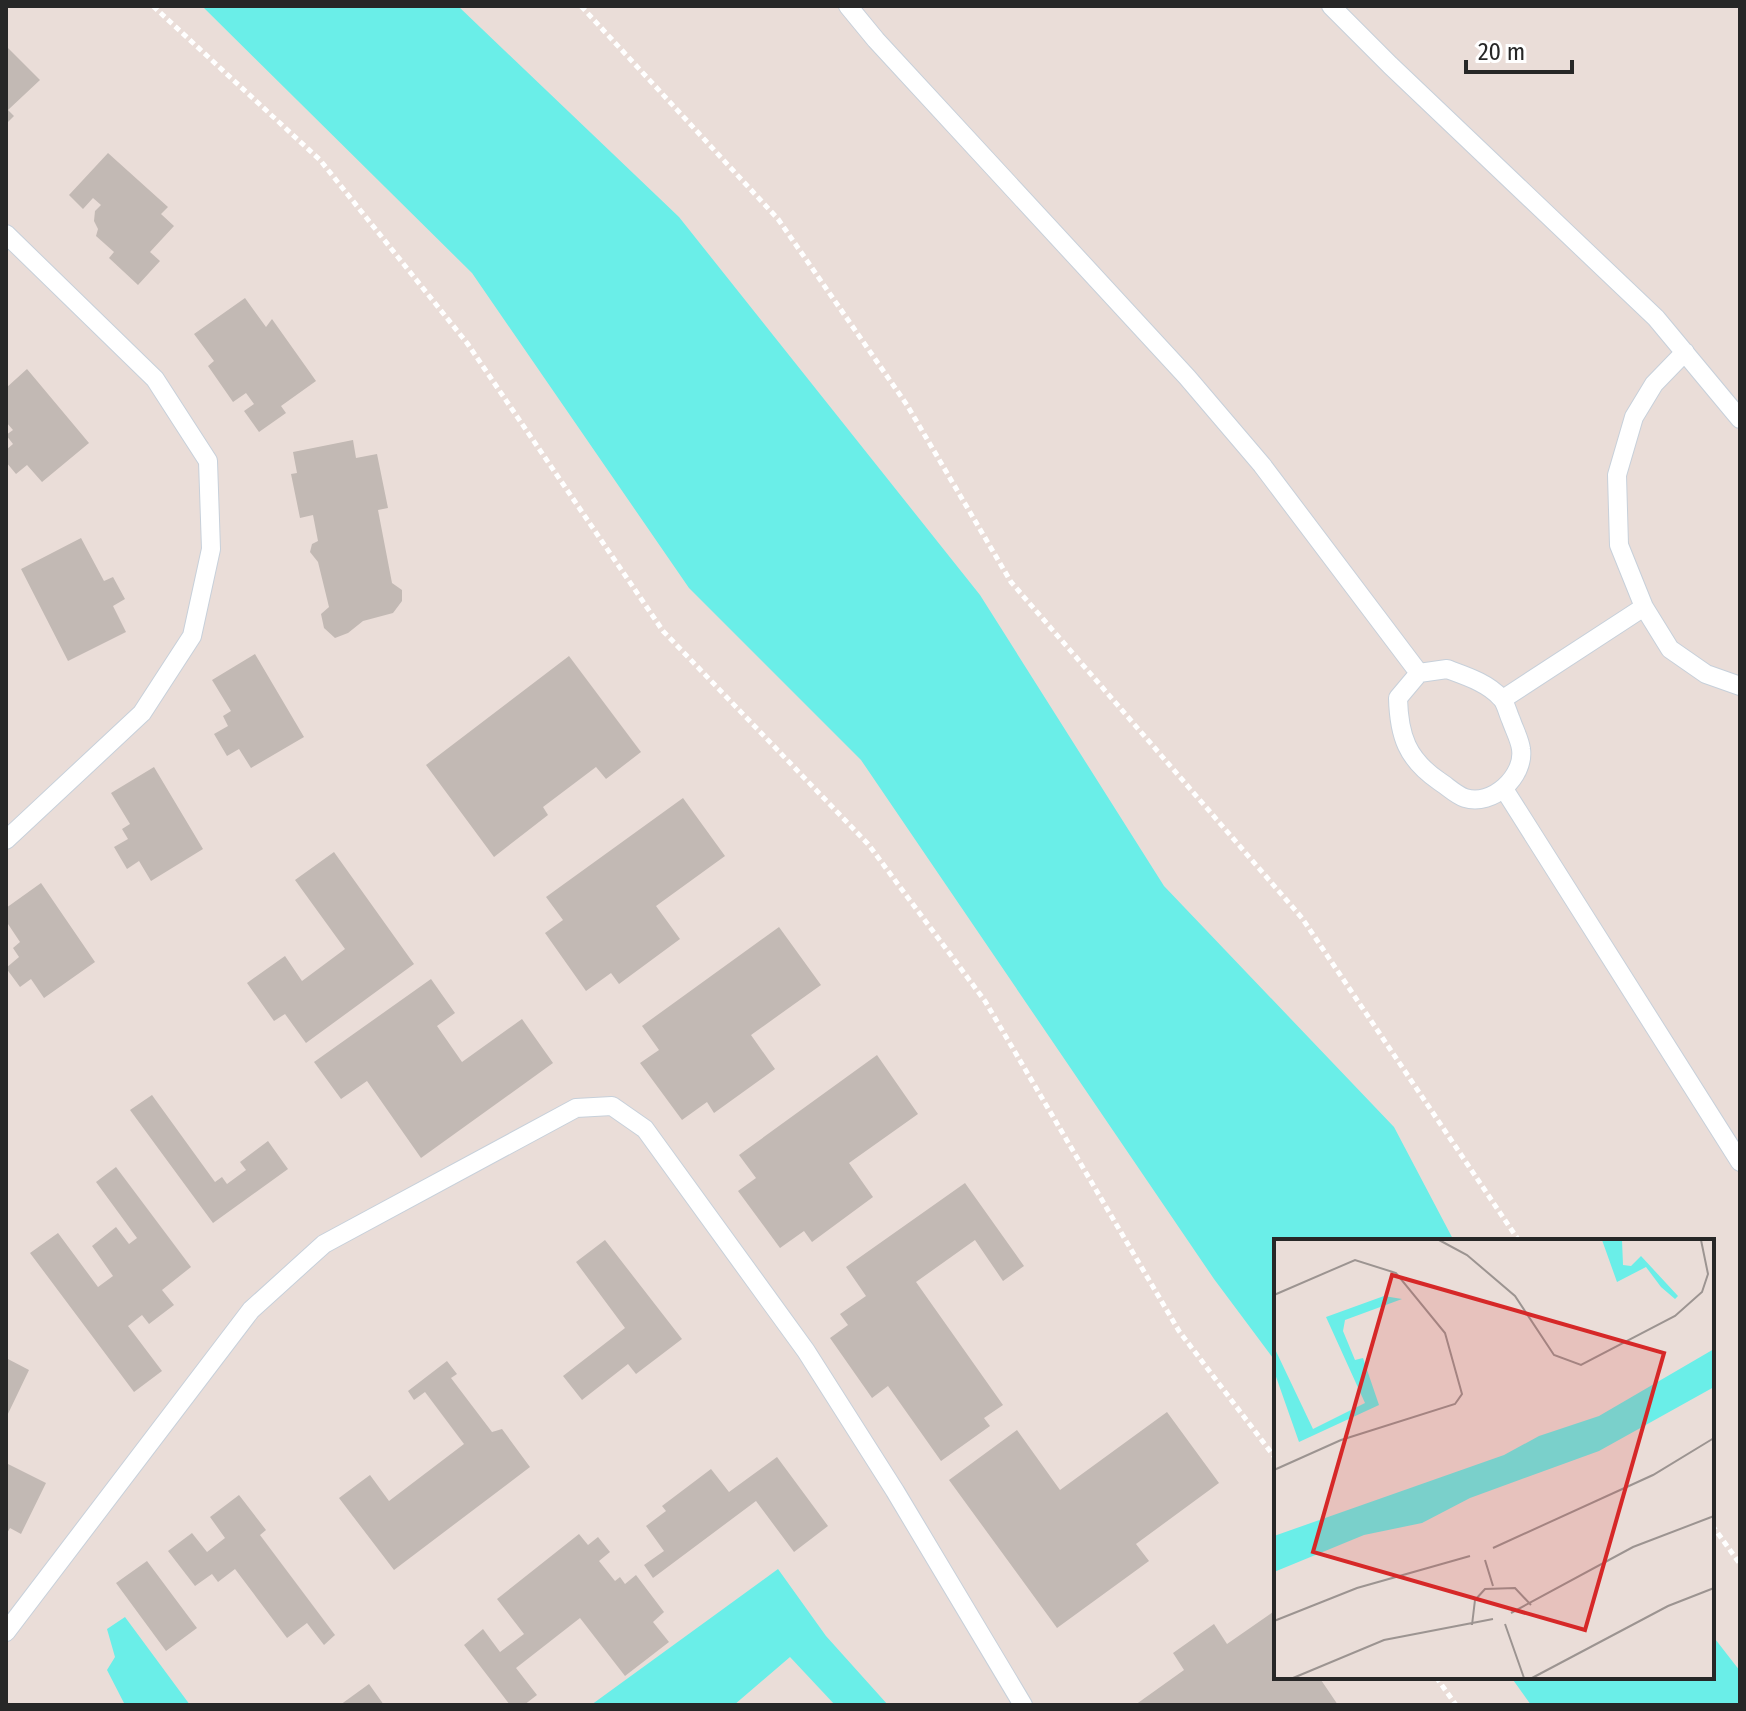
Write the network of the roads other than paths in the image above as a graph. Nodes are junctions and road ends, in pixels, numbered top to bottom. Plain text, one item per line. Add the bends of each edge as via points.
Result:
1 (848, 6) edge
2 (1331, 6) edge
3 (6, 234) edge
4 (1685, 352) junction
5 (1740, 419) edge
6 (1644, 607) junction
7 (1419, 673) junction
8 (1740, 686) edge
9 (1503, 699) junction
10 (1504, 789) junction
11 (6, 840) edge
12 (1740, 1162) edge
13 (6, 1632) edge
14 (1023, 1705) edge

1 - 7 lane via 1187,377 1262,465
2 - 4 lane via 1656,318
3 - 11 lane via 155,379 208,461 211,549 192,636 142,713
4 - 5 lane
4 - 6 lane via 1654,384 1634,417 1617,475 1619,545
6 - 8 lane via 1670,649 1706,674
6 - 9 lane
7 - 9 lane via 1447,669
7 - 10 lane via 1398,698 1406,745 1421,769 1466,799 1486,798
9 - 10 lane via 1521,750 1518,771
10 - 12 lane
13 - 14 lane via 251,1310 324,1244 576,1108 612,1106 645,1129 806,1351

